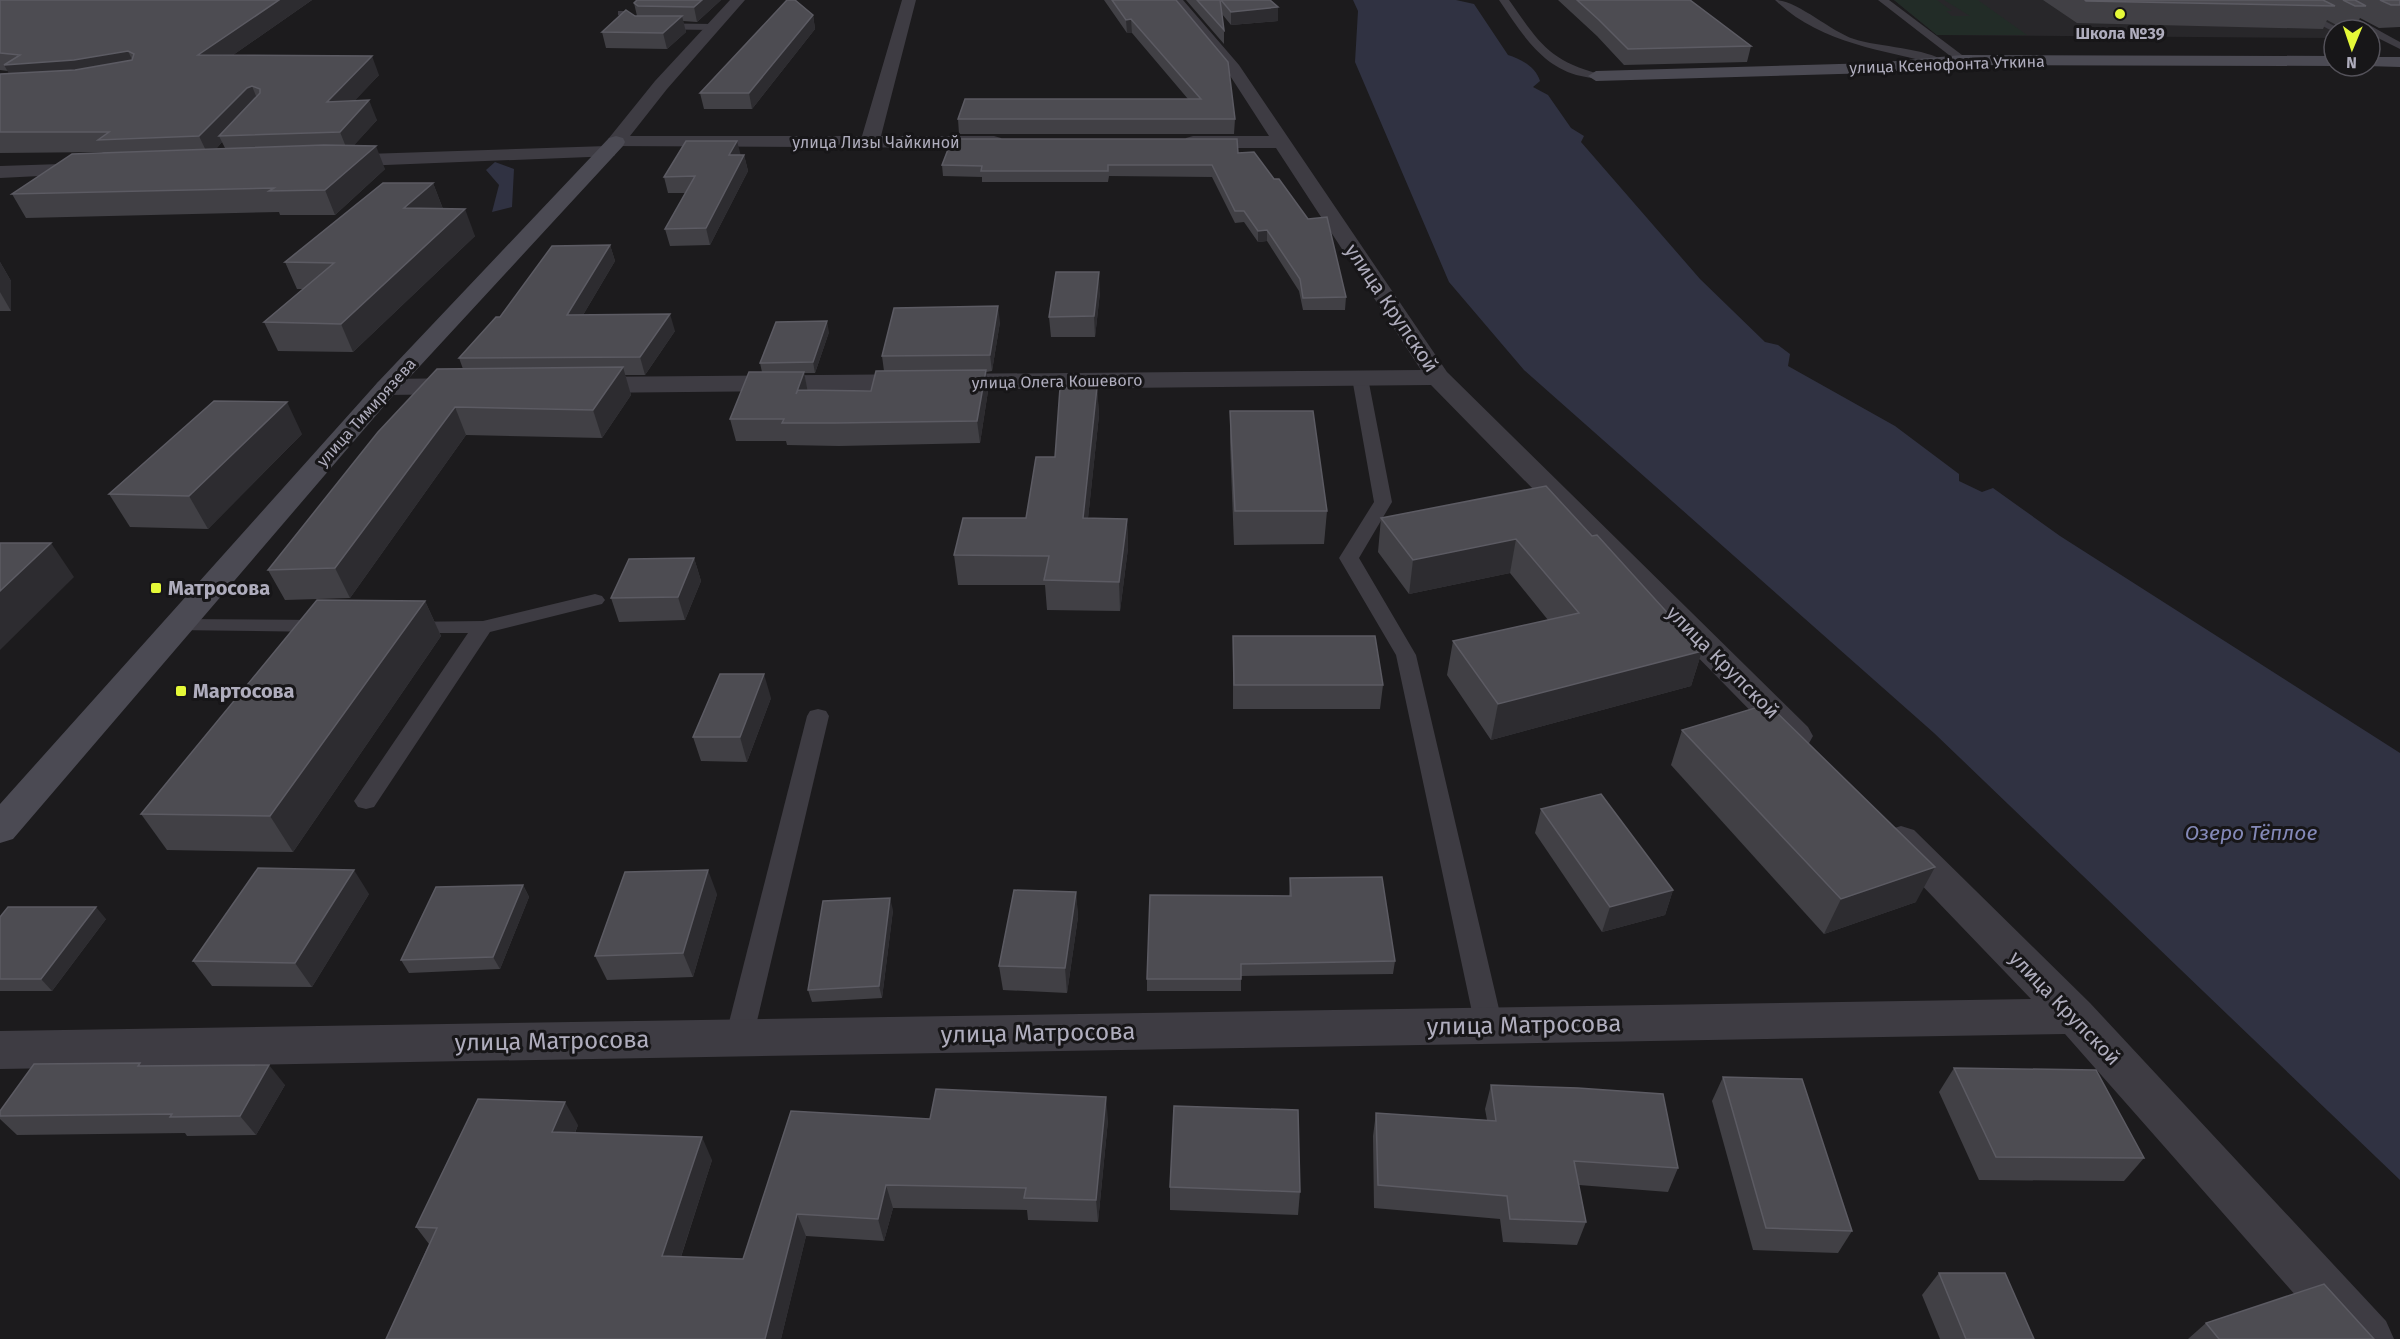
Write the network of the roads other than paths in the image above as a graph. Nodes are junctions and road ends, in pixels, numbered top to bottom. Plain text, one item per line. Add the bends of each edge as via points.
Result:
1 (738, 0) edge
2 (909, 0) edge
3 (1175, 0) edge
4 (1504, 0) edge
5 (1780, 0) edge
6 (1883, 0) edge
7 (2278, 0) edge
8 (2312, 0) edge
9 (621, 13) edge
10 (2347, 18) edge
11 (2322, 22) edge
12 (713, 27) junction
13 (2382, 36) edge
14 (2400, 46) edge
15 (2383, 50) dead end
16 (2400, 54) edge
17 (1962, 60) junction
18 (2322, 61) edge
19 (1940, 62) junction
20 (2382, 62) edge
21 (2400, 62) edge
22 (1596, 76) joint
23 (870, 142) junction
24 (1011, 142) edge
25 (1175, 142) edge
26 (1281, 142) junction
27 (611, 147) junction
28 (316, 161) edge
29 (105, 168) edge
30 (0, 172) edge
31 (1438, 377) junction
32 (1360, 378) junction
33 (565, 385) edge
34 (494, 386) edge
35 (387, 387) junction
36 (595, 600) dead end
37 (180, 625) junction
38 (343, 626) edge
39 (390, 627) edge
40 (483, 627) junction
41 (818, 716) dead end
42 (1815, 755) edge
43 (366, 801) dead end
44 (1874, 814) edge
45 (0, 829) edge
46 (2075, 1016) junction
47 (1489, 1026) junction
48 (739, 1038) junction
49 (0, 1050) edge
50 (2368, 1339) edge

1 - 12 street, улица Тимирязева
2 - 23 street
3 - 26 street, улица Крупской via 1233,68
4 - 22 lane via 1545,56 1556,65
5 - 19 lane via 1846,39
6 - 17 lane
7 - 11 lane
8 - 10 lane
9 - 12 lane via 639,26
12 - 27 street, улица Тимирязева
13 - 14 lane
15 - 16 lane
17 - 18 street, улица Ксенофонта Уткина
17 - 19 street, улица Ксенофонта Уткина
19 - 22 street, улица Ксенофонта Уткина via 1874,68
20 - 21 street
23 - 24 street, улица Лизы Чайкиной
23 - 27 street, улица Лизы Чайкиной
25 - 26 street
26 - 31 street, улица Крупской
27 - 28 street, улица Лизы Чайкиной
27 - 35 street, улица Тимирязева
29 - 30 street
31 - 32 street, улица Олега Кошевого
31 - 42 street, улица Крупской
32 - 33 street, улица Олега Кошевого
32 - 47 lane via 1383,502 1349,558 1406,655
34 - 35 street
35 - 37 street, улица Тимирязева
36 - 40 lane
37 - 38 lane
37 - 45 street, улица Тимирязева
39 - 40 lane
40 - 43 lane
41 - 48 lane
44 - 46 street, улица Крупской
46 - 47 street, улица Матросова
46 - 50 street, улица Крупской
47 - 48 street, улица Матросова
48 - 49 street, улица Матросова

